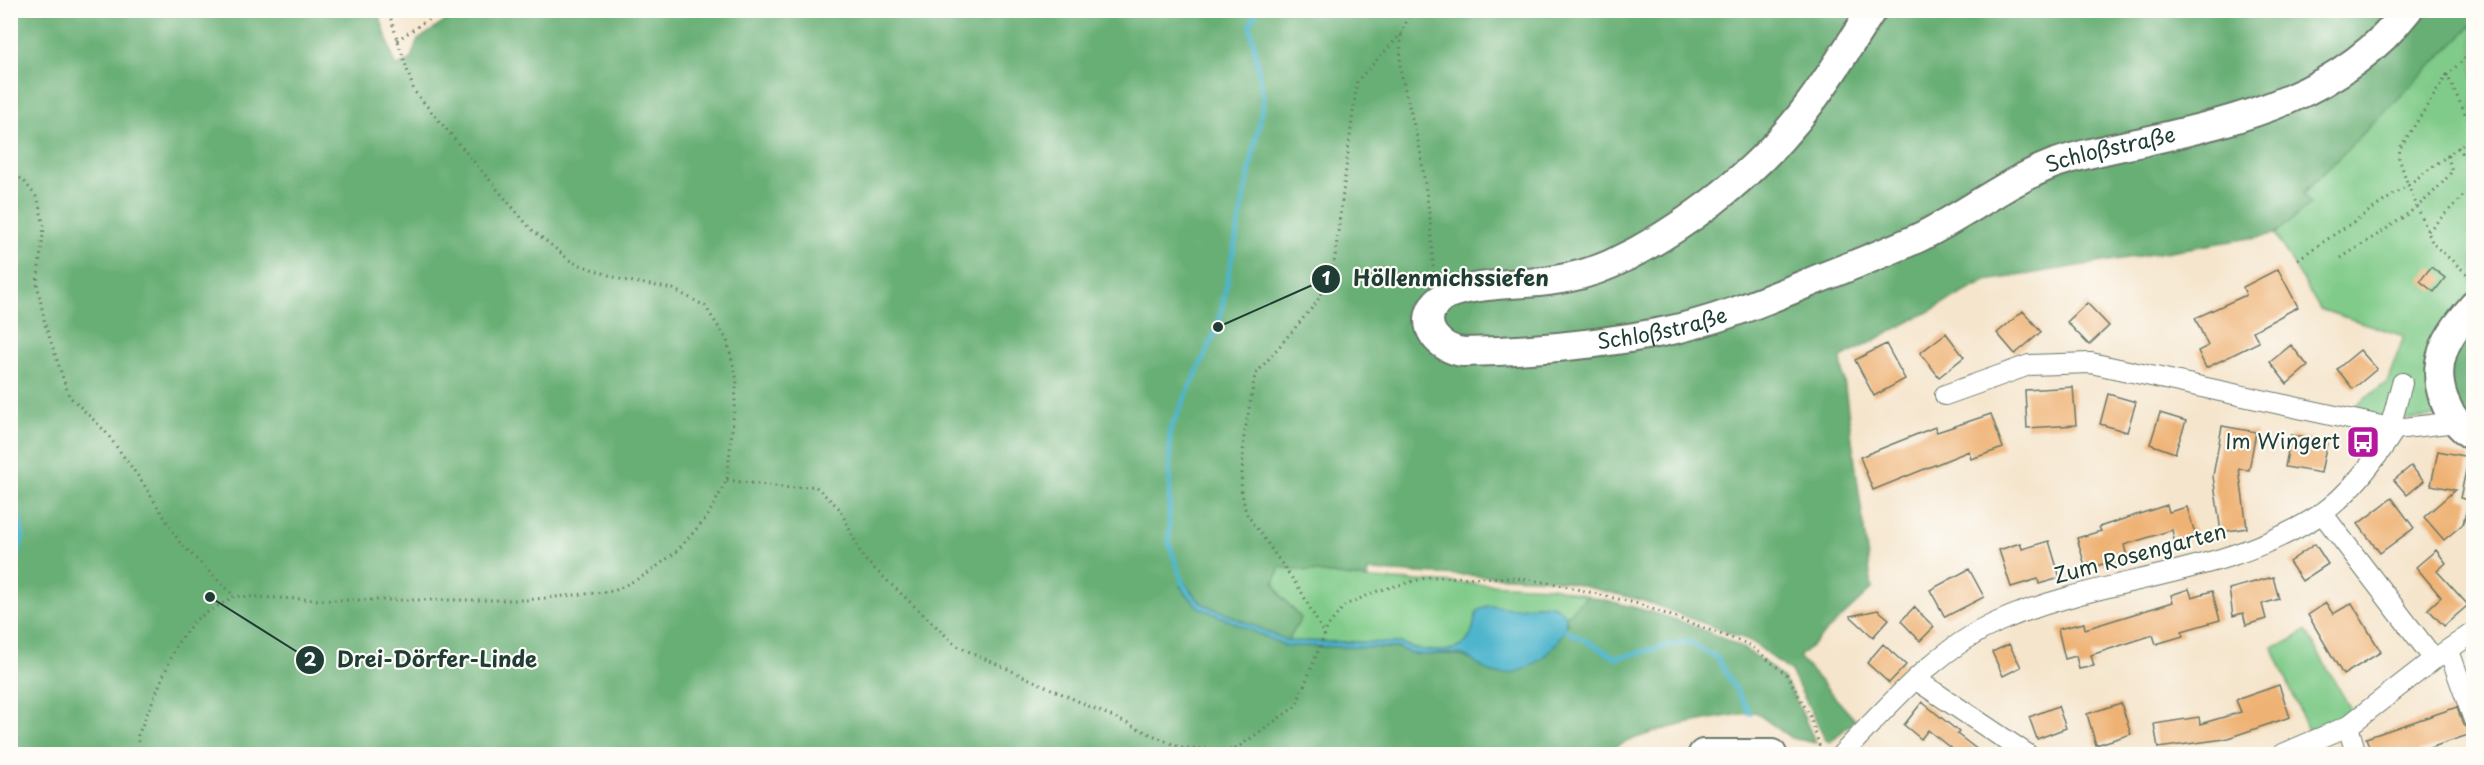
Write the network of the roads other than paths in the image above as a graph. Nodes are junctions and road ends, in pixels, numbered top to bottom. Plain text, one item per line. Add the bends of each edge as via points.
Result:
1 (1872, 10) edge
2 (2408, 10) edge
3 (2474, 305) edge
4 (2402, 383) dead end
5 (1945, 395) dead end
6 (2393, 428) junction
7 (2465, 429) edge
8 (2322, 513) junction
9 (2474, 632) edge
10 (2442, 655) junction
11 (1915, 679) junction
12 (2474, 720) edge
13 (2348, 726) junction
14 (1703, 754) edge
15 (1772, 754) edge
16 (1842, 754) edge
17 (2027, 754) edge
18 (2283, 754) edge
19 (2356, 754) edge

1 - 2 main road, Schloßstraße via 1818,92 1784,135 1722,192 1660,236 1583,274 1455,291 1436,302 1430,318 1432,334 1445,346 1463,352 1604,341 1697,324 1920,237 2052,165 2235,120 2290,101 2355,63
3 - 7 main road via 2449,339 2440,363 2440,388 2448,409
4 - 6 street
5 - 6 street via 2028,365 2091,363
6 - 7 street
6 - 8 street, Zum Rosengarten via 2354,484
8 - 10 street
8 - 11 street, Zum Rosengarten via 2272,541 2043,605 2000,621 1961,640
9 - 10 street
10 - 12 street
10 - 13 street
11 - 16 street, Zum Rosengarten
11 - 17 street
13 - 18 street
13 - 19 street
14 - 15 main road

